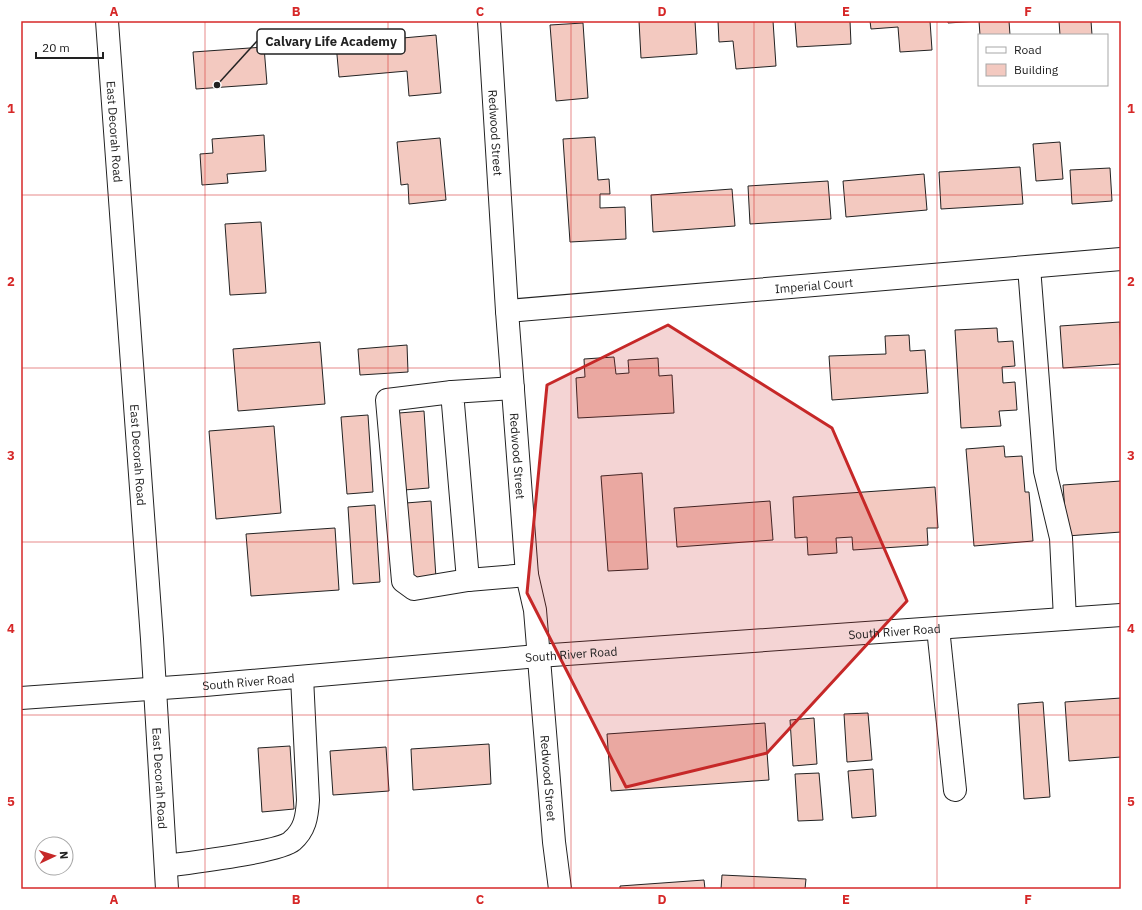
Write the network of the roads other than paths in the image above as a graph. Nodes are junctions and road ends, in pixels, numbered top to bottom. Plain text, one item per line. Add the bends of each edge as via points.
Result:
1 (107, 21) edge
2 (489, 21) edge
3 (1121, 260) edge
4 (1029, 267) junction
5 (507, 311) junction
6 (513, 388) junction
7 (452, 392) junction
8 (527, 574) junction
9 (468, 580) junction
10 (1121, 615) edge
11 (1065, 619) junction
12 (938, 628) junction
13 (538, 656) junction
14 (302, 676) junction
15 (155, 688) junction
16 (21, 698) edge
17 (955, 790) dead end
18 (166, 866) junction
19 (167, 889) edge
20 (560, 889) edge

1 - 15 street, East Decorah Road
2 - 5 street, Redwood Street
3 - 4 street, Imperial Court
4 - 5 street, Imperial Court
4 - 11 street via 1045,471 1061,538
5 - 6 street, Redwood Street
6 - 7 street
6 - 8 street, Redwood Street
7 - 9 street
7 - 9 street via 387,400 403,581 414,589
8 - 9 street
8 - 13 street, Redwood Street via 535,610
10 - 11 street, South River Road
11 - 12 street, South River Road
12 - 13 street, South River Road
12 - 17 street
13 - 14 street, South River Road
13 - 20 street, Redwood Street
14 - 15 street, South River Road
14 - 18 street via 308,800 306,820 301,832 290,843 271,849
15 - 16 street, South River Road
15 - 18 street, East Decorah Road
18 - 19 street, East Decorah Road

